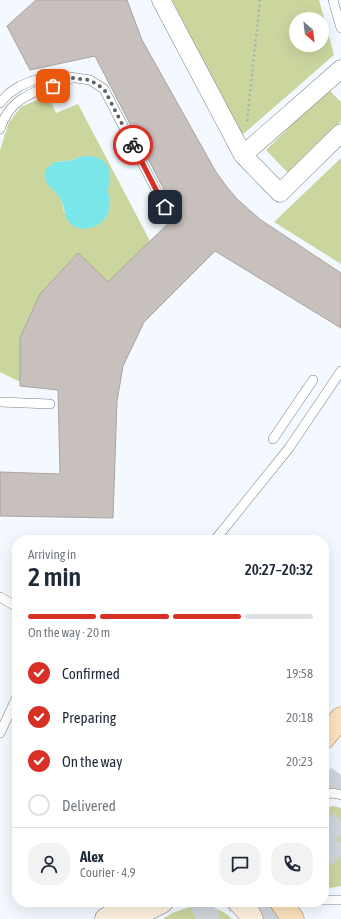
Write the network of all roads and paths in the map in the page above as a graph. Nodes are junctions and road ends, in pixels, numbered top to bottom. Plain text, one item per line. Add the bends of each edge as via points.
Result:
1 (161, 0) edge
2 (260, 0) edge
3 (334, 0) edge
4 (341, 28) edge
5 (341, 69) edge
6 (72, 78) junction
7 (0, 103) edge
8 (246, 124) dead end
9 (0, 129) edge
10 (341, 133) edge
11 (243, 156) junction
12 (165, 207) dead end
13 (341, 371) edge
14 (313, 380) dead end
15 (0, 402) edge
16 (50, 404) dead end
17 (273, 439) dead end
18 (219, 535) edge
19 (0, 597) edge
20 (12, 604) edge
21 (12, 708) edge
22 (341, 718) edge
23 (329, 732) edge
24 (0, 733) edge
25 (329, 793) edge
26 (341, 795) edge
27 (329, 900) edge
28 (341, 900) edge
29 (126, 907) edge
30 (152, 907) edge
31 (244, 907) edge
32 (106, 919) edge
33 (129, 919) edge
34 (252, 919) edge

1 - 11 street
2 - 8 path
3 - 4 lane
5 - 11 street
6 - 7 lane via 56,75 32,81 8,94
6 - 9 lane via 37,90 16,102 8,110
6 - 12 lane via 90,80 104,89
10 - 11 street via 280,193
13 - 18 lane via 289,448
14 - 17 lane
15 - 16 lane
19 - 20 lane
21 - 24 lane
22 - 23 main road
25 - 26 lane
27 - 28 lane
29 - 32 main road
30 - 33 main road
31 - 34 main road

